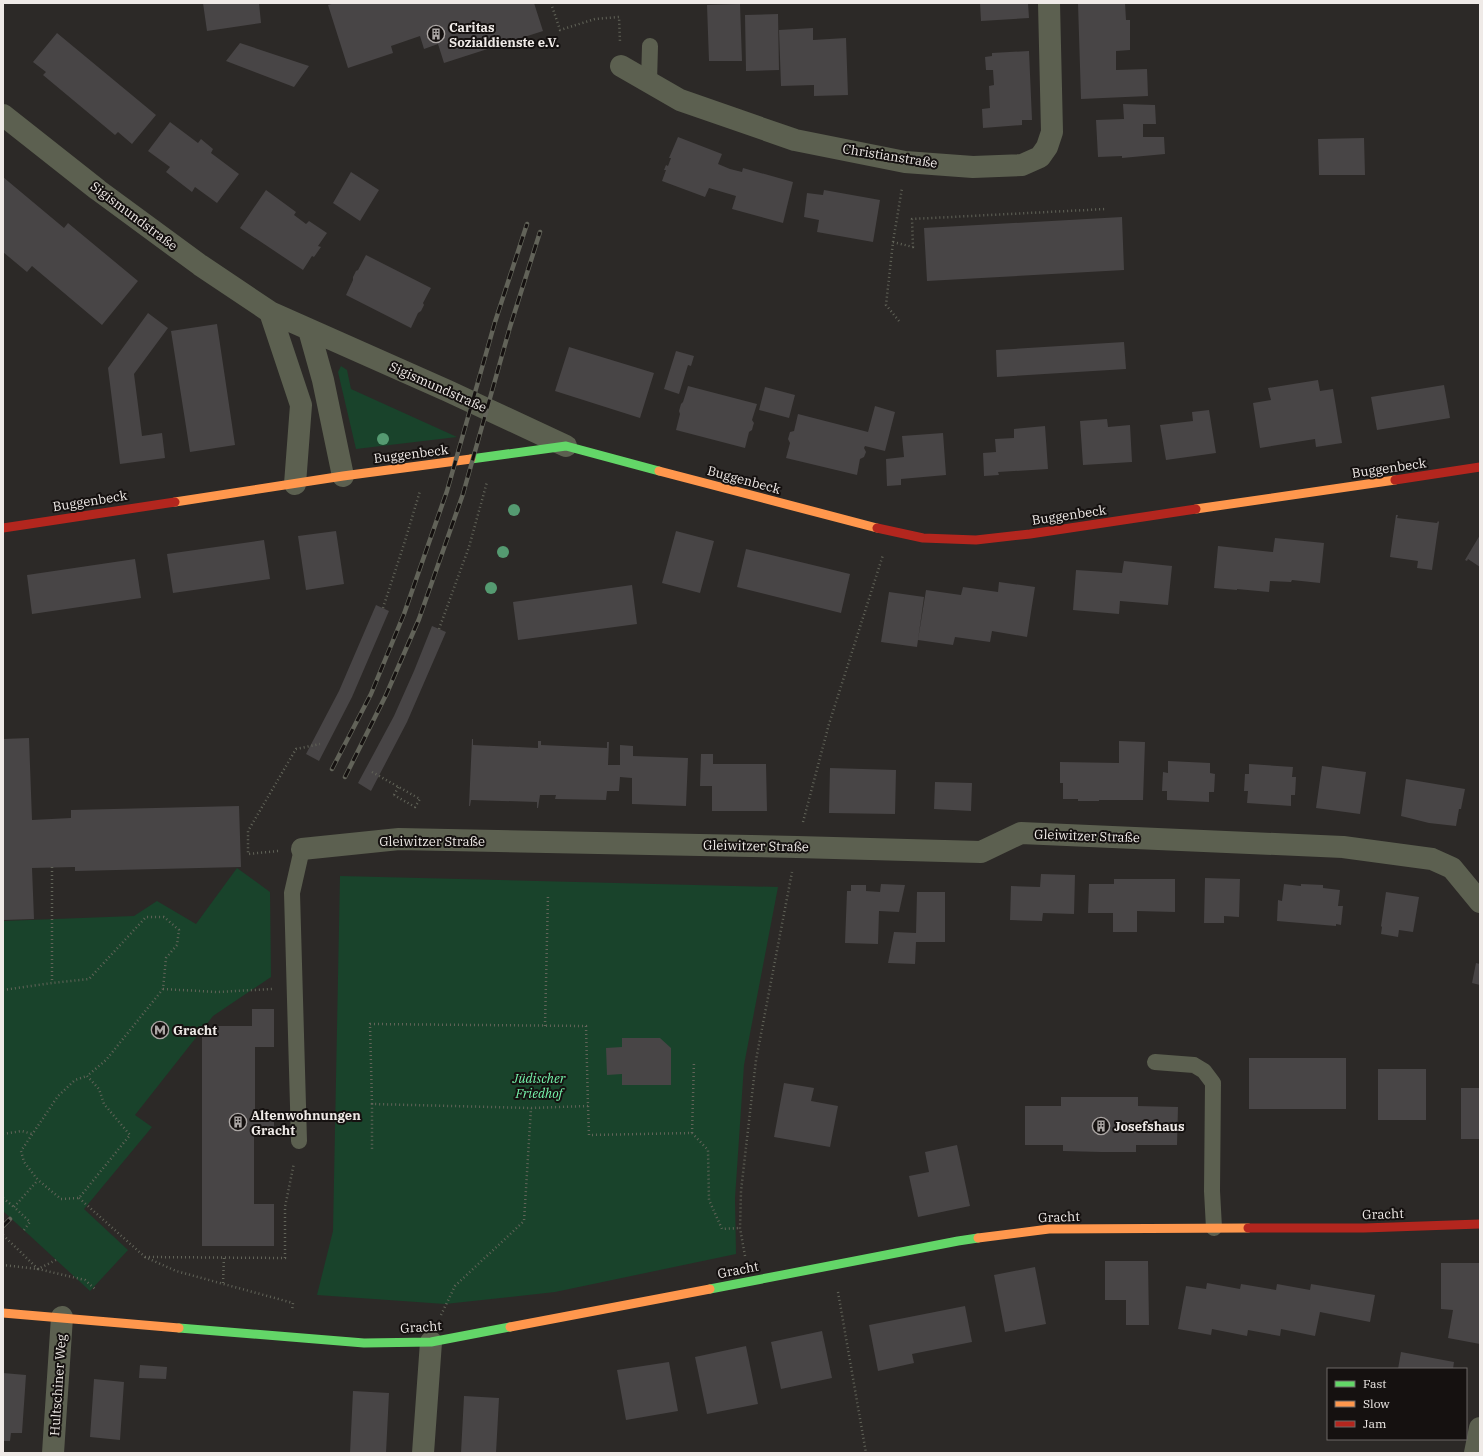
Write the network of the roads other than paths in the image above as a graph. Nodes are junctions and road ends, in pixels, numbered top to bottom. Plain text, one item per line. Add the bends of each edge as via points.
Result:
1 (1049, 3) edge
2 (650, 46) dead end
3 (621, 66) road end
4 (649, 82) junction
5 (3, 115) edge
6 (270, 312) junction
7 (310, 330) junction
8 (566, 446) junction
9 (1480, 467) edge
10 (343, 476) junction
11 (295, 484) junction
12 (3, 528) edge
13 (302, 849) joint
14 (1480, 902) edge
15 (1155, 1062) dead end
16 (299, 1141) road end
17 (1480, 1224) edge
18 (1214, 1228) junction
19 (3, 1313) edge
20 (62, 1317) junction
21 (431, 1342) junction
22 (1480, 1428) edge
23 (53, 1453) edge
24 (423, 1453) edge
25 (1475, 1453) edge

1 - 4 street, Christianstraße via 1052,132 1040,157 1022,165 973,167 905,162 795,140 680,100
2 - 4 lane
3 - 4 street, Christianstraße
5 - 6 street, Sigismundstraße via 111,200
6 - 7 street, Sigismundstraße
6 - 11 street via 301,405
7 - 8 street, Sigismundstraße
7 - 10 street
8 - 9 street, Buggenbeck via 891,532 923,538 976,540
8 - 10 street, Buggenbeck
10 - 11 street, Buggenbeck
11 - 12 street, Buggenbeck
13 - 14 street, Gleiwitzer Straße via 398,839 980,852 1021,833 1343,847 1432,859 1452,868
13 - 16 lane via 292,893
15 - 18 lane via 1194,1065 1204,1071 1213,1083
17 - 18 street, Gracht via 1364,1228
18 - 21 street, Gracht via 1049,1229 958,1241
19 - 20 street, Gracht
20 - 21 street, Gracht via 364,1343
20 - 23 street, Hultschiner Weg
21 - 24 street
22 - 25 street

